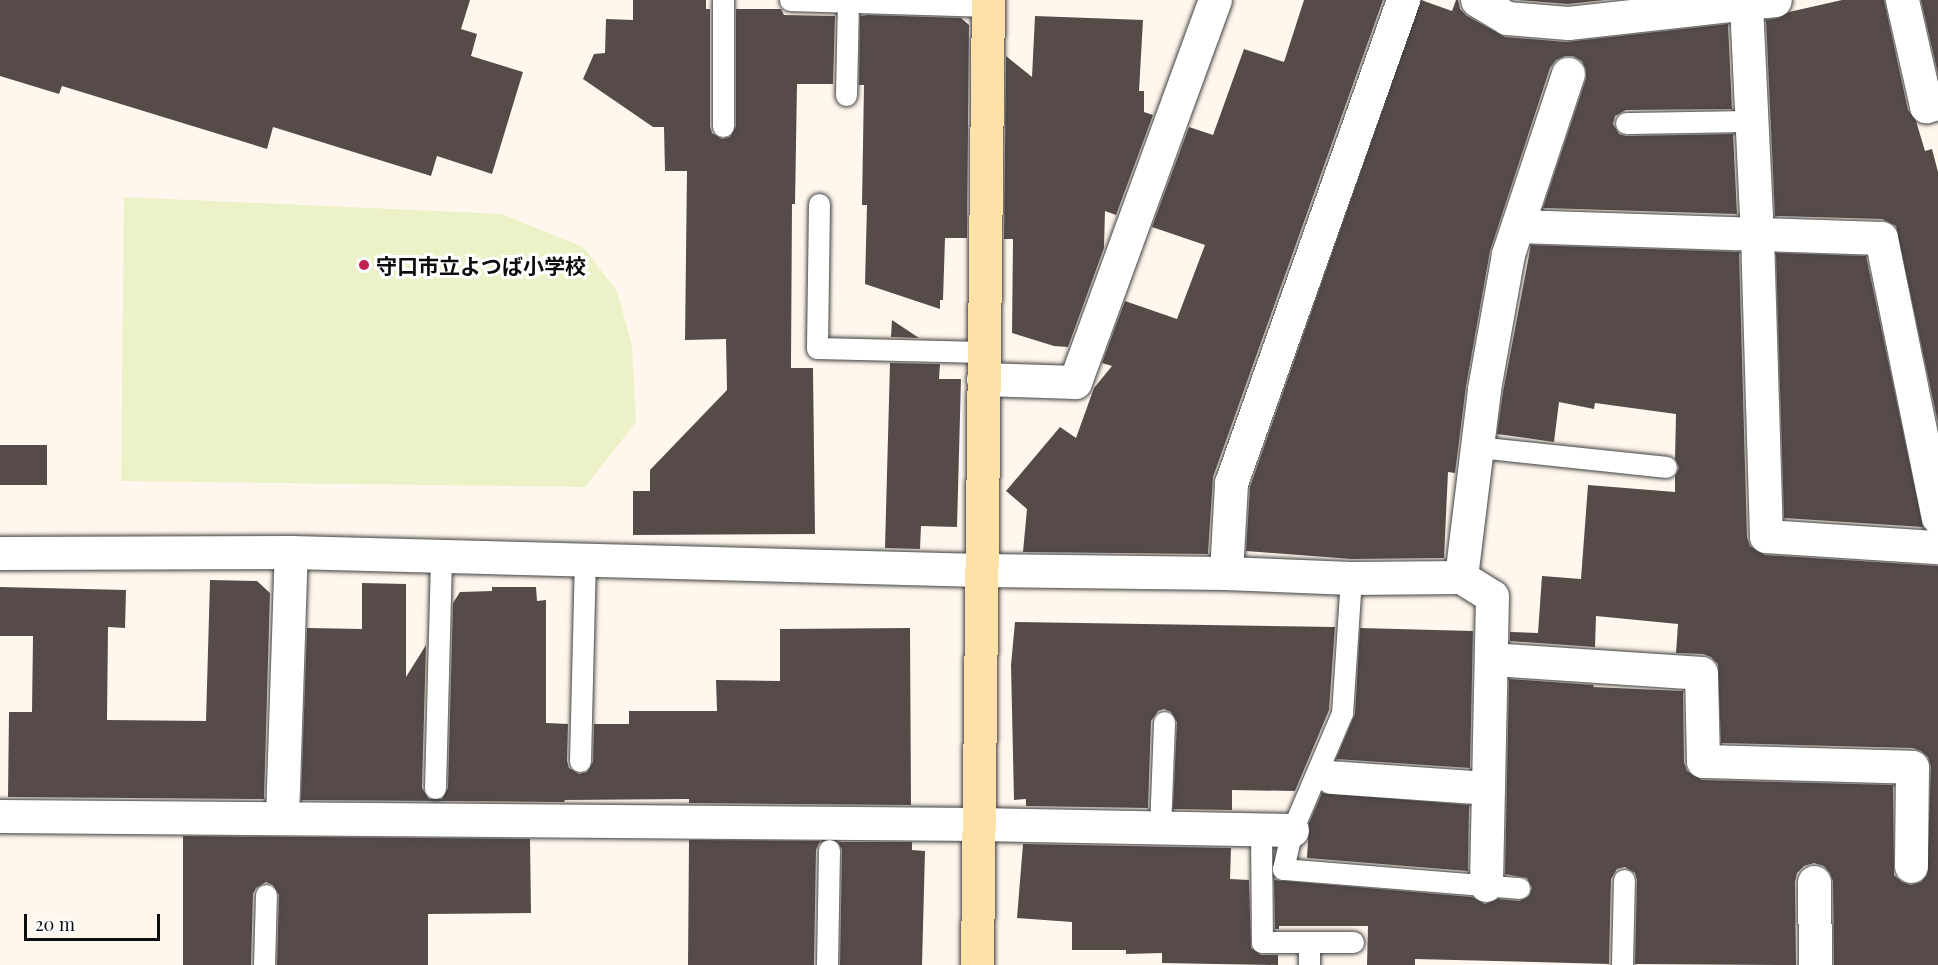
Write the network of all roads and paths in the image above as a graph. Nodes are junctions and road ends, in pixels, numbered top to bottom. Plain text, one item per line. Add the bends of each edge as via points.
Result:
1 (723, 0) edge
2 (790, 0) edge
3 (1215, 0) edge
4 (1402, 0) edge
5 (1477, 0) edge
6 (1902, 0) edge
7 (848, 2) junction
8 (1761, 2) edge
9 (988, 3) edge
10 (1569, 74) dead end
11 (846, 95) dead end
12 (1938, 103) edge
13 (1751, 121) junction
14 (1626, 123) dead end
15 (723, 126) dead end
16 (819, 204) dead end
17 (1518, 226) junction
18 (1757, 235) junction
19 (983, 366) junction
20 (1477, 447) junction
21 (1666, 467) dead end
22 (1938, 517) edge
23 (1938, 547) edge
24 (291, 552) junction
25 (0, 553) edge
26 (441, 555) junction
27 (585, 560) junction
28 (981, 570) junction
29 (1226, 573) junction
30 (1461, 577) junction
31 (1351, 579) junction
32 (1491, 659) junction
33 (1164, 722) dead end
34 (580, 761) dead end
35 (1322, 777) junction
36 (435, 788) dead end
37 (1488, 788) junction
38 (0, 816) edge
39 (282, 817) junction
40 (978, 824) junction
41 (1160, 828) junction
42 (1276, 830) junction
43 (829, 850) dead end
44 (1911, 866) dead end
45 (1624, 880) dead end
46 (1814, 882) dead end
47 (1486, 885) junction
48 (1519, 888) dead end
49 (266, 895) dead end
50 (1309, 942) junction
51 (1353, 942) dead end
52 (264, 965) edge
53 (827, 965) edge
54 (977, 965) edge
55 (1309, 965) edge
56 (1622, 965) edge
57 (1815, 965) edge

1 - 15 lane
2 - 7 lane
3 - 19 street via 1076,382
4 - 29 street via 1231,483
5 - 8 street via 1507,18 1568,23
6 - 12 street via 1926,106
7 - 9 lane
7 - 11 lane
8 - 13 street
9 - 19 street
10 - 17 street
13 - 14 lane
13 - 18 street
16 - 19 lane via 817,348
17 - 18 street
17 - 20 street via 1508,254
18 - 22 street via 1881,238
18 - 23 street via 1766,536
19 - 28 street
20 - 21 lane
20 - 30 street
24 - 25 street
24 - 26 street
24 - 39 street
26 - 27 street
26 - 36 lane
27 - 28 street
27 - 34 lane
28 - 29 street
28 - 40 street
29 - 31 street
30 - 31 street
30 - 32 street via 1492,596
31 - 35 lane via 1342,713
32 - 37 street
32 - 44 street via 1701,673 1703,760 1912,767
33 - 41 lane
35 - 37 street
35 - 42 lane
37 - 47 street
38 - 39 street
39 - 40 street
40 - 41 street
40 - 54 street
41 - 42 street
42 - 47 lane via 1283,869
42 - 50 lane via 1262,942
43 - 53 lane
45 - 56 lane
46 - 57 street
47 - 48 lane
49 - 52 lane
50 - 51 lane
50 - 55 lane

